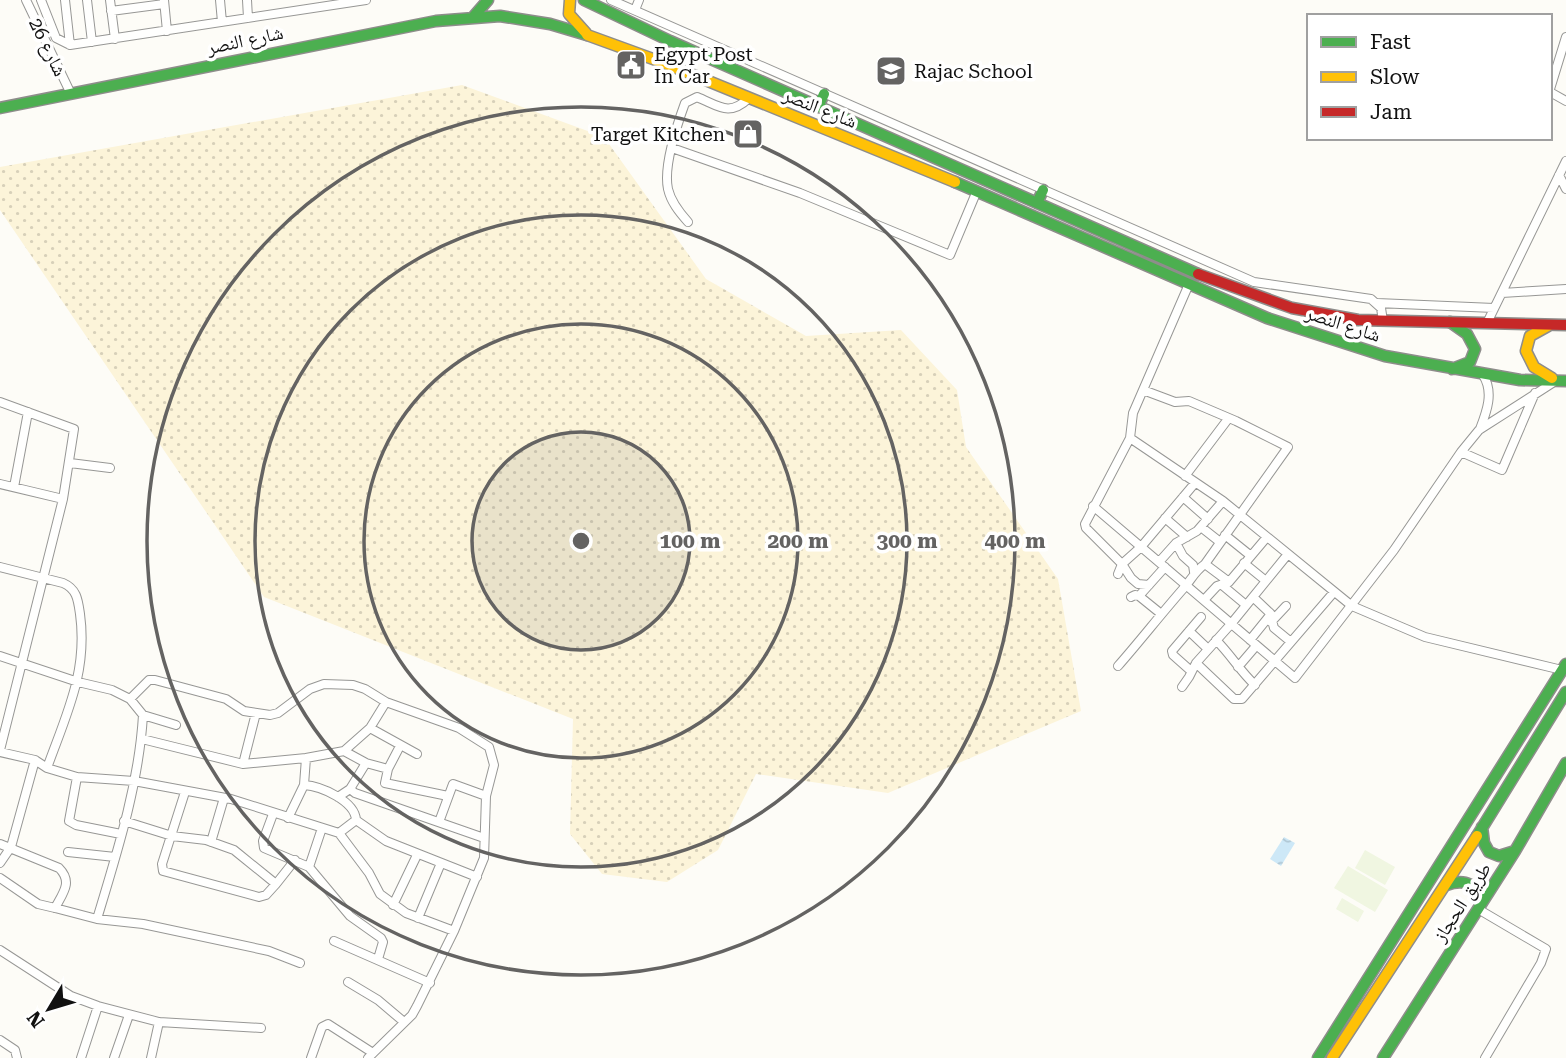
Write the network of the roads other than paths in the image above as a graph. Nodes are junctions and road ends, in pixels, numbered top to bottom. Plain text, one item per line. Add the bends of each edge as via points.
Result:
1 (26, 0) edge
2 (41, 0) edge
3 (65, 0) edge
4 (88, 0) edge
5 (110, 0) edge
6 (220, 0) edge
7 (247, 0) edge
8 (366, 0) edge
9 (488, 0) edge
10 (570, 0) edge
11 (584, 0) edge
12 (611, 0) edge
13 (639, 0) edge
14 (355, 1) edge
15 (164, 2) edge
16 (141, 4) edge
17 (301, 5) edge
18 (635, 10) junction
19 (111, 11) junction
20 (474, 16) junction
21 (248, 18) junction
22 (222, 22) junction
23 (167, 31) junction
24 (589, 36) junction
25 (1566, 37) edge
26 (115, 39) junction
27 (92, 42) junction
28 (70, 45) junction
29 (1552, 84) edge
30 (71, 94) junction
31 (824, 94) junction
32 (749, 98) junction
33 (818, 107) junction
34 (0, 108) edge
35 (672, 148) junction
36 (1566, 161) edge
37 (1559, 176) junction
38 (1566, 189) edge
39 (1043, 190) junction
40 (976, 193) junction
41 (1037, 203) junction
42 (688, 222) dead end
43 (1189, 284) junction
44 (1566, 289) edge
45 (1502, 293) junction
46 (1377, 303) junction
47 (1494, 308) junction
48 (1383, 321) junction
49 (1450, 322) junction
50 (1488, 323) junction
51 (1561, 325) edge
52 (1452, 369) junction
53 (1483, 375) junction
54 (1562, 381) edge
55 (1143, 390) junction
56 (1535, 393) junction
57 (0, 402) edge
58 (28, 412) junction
59 (1228, 419) junction
60 (1479, 430) junction
61 (1129, 438) junction
62 (1461, 452) junction
63 (70, 463) junction
64 (110, 468) dead end
65 (1185, 476) junction
66 (1195, 483) junction
67 (0, 484) edge
68 (14, 488) junction
69 (1183, 497) junction
70 (63, 499) junction
71 (1223, 501) junction
72 (1093, 506) junction
73 (1239, 514) junction
74 (1165, 519) junction
75 (1208, 519) junction
76 (1201, 527) junction
77 (1187, 537) junction
78 (1266, 537) junction
79 (1222, 539) junction
80 (1176, 543) junction
81 (1141, 547) junction
82 (1288, 554) junction
83 (1251, 556) junction
84 (1122, 564) junction
85 (1205, 564) junction
86 (1244, 564) junction
87 (1162, 565) junction
88 (0, 566) edge
89 (1194, 572) junction
90 (1118, 574) dead end
91 (44, 578) junction
92 (1266, 581) junction
93 (1225, 583) junction
94 (1149, 586) junction
95 (1186, 586) junction
96 (1334, 592) junction
97 (1204, 600) junction
98 (1250, 601) junction
99 (1286, 606) dead end
100 (1352, 606) junction
101 (1160, 614) junction
102 (1201, 617) dead end
103 (1271, 618) junction
104 (1231, 624) junction
105 (1189, 631) junction
106 (1216, 640) junction
107 (1291, 642) junction
108 (1253, 643) junction
109 (1208, 649) junction
110 (0, 656) edge
111 (1275, 662) junction
112 (23, 663) junction
113 (1118, 666) dead end
114 (1194, 667) junction
115 (1238, 667) junction
116 (1564, 667) edge
117 (78, 682) junction
118 (1255, 685) junction
119 (1182, 687) dead end
120 (1566, 692) edge
121 (131, 699) junction
122 (386, 702) junction
123 (256, 713) junction
124 (143, 715) junction
125 (176, 725) dead end
126 (370, 728) junction
127 (142, 739) junction
128 (400, 746) junction
129 (0, 751) edge
130 (344, 751) junction
131 (417, 754) dead end
132 (306, 758) junction
133 (35, 760) junction
134 (366, 763) junction
135 (1566, 763) edge
136 (243, 764) junction
137 (47, 768) junction
138 (387, 769) junction
139 (77, 777) junction
140 (134, 781) junction
141 (304, 785) junction
142 (350, 789) junction
143 (185, 792) junction
144 (448, 796) junction
145 (486, 796) junction
146 (338, 797) junction
147 (224, 798) junction
148 (273, 814) junction
149 (288, 818) junction
150 (356, 820) junction
151 (124, 821) junction
152 (439, 822) junction
153 (1482, 827) junction
154 (322, 828) junction
155 (339, 832) junction
156 (121, 834) junction
157 (172, 836) junction
158 (484, 838) junction
159 (211, 842) junction
160 (0, 844) edge
161 (11, 847) junction
162 (1515, 851) junction
163 (68, 852) dead end
164 (417, 855) junction
165 (115, 858) junction
166 (295, 860) junction
167 (0, 863) edge
168 (441, 863) junction
169 (309, 867) junction
170 (477, 877) junction
171 (0, 878) edge
172 (276, 884) junction
173 (1446, 885) junction
174 (393, 905) junction
175 (1479, 907) junction
176 (55, 908) junction
177 (418, 918) junction
178 (97, 919) junction
179 (454, 932) junction
180 (334, 941) dead end
181 (0, 950) edge
182 (378, 959) junction
183 (300, 963) dead end
184 (348, 982) dead end
185 (430, 983) junction
186 (98, 1006) junction
187 (129, 1015) junction
188 (159, 1022) junction
189 (404, 1022) junction
190 (261, 1028) dead end
191 (0, 1040) edge
192 (370, 1055) edge
193 (17, 1058) edge
194 (81, 1058) edge
195 (116, 1058) edge
196 (151, 1058) edge
197 (311, 1058) edge
198 (1318, 1058) edge
199 (1332, 1058) edge
200 (1383, 1058) edge
201 (1485, 1058) edge

1 - 30 street, شارع 26
2 - 28 street via 56,38
3 - 28 street
4 - 27 street
5 - 19 street
6 - 22 street
7 - 21 street
8 - 14 street
9 - 20 main road
10 - 24 main road via 568,15
11 - 33 main road, شارع النصر
12 - 18 street
13 - 18 street
14 - 17 street
15 - 16 street
15 - 23 street
16 - 19 street
17 - 21 street
18 - 31 street
19 - 26 street
20 - 24 main road, شارع النصر via 522,18
20 - 30 main road, شارع النصر
21 - 22 street
22 - 23 street
23 - 26 street
24 - 32 main road, شارع النصر
25 - 29 street
26 - 27 street
27 - 28 street
30 - 34 main road, شارع النصر
31 - 33 main road
31 - 39 street
32 - 35 street via 732,109 697,97 689,99
32 - 40 main road, شارع النصر
33 - 41 main road, شارع النصر
35 - 40 street via 787,188 950,255
35 - 42 street via 668,189
36 - 37 street
37 - 38 street
37 - 45 street
39 - 41 main road
39 - 46 street via 1254,282 1365,296
40 - 43 main road, شارع النصر
41 - 48 main road, شارع النصر via 1259,298 1325,315
43 - 52 main road, شارع النصر via 1326,338
43 - 55 street
44 - 45 street
45 - 47 street
46 - 47 street
46 - 48 street
47 - 50 street
48 - 49 main road, شارع النصر
49 - 50 main road, شارع النصر
49 - 52 main road via 1469,335 1476,350 1470,362
50 - 51 main road, شارع النصر
51 - 54 main road via 1539,328 1526,346 1537,372
52 - 53 main road, شارع النصر
53 - 54 main road, شارع النصر
53 - 60 street via 1489,396
54 - 56 street
55 - 59 street via 1175,402 1189,401
55 - 61 street
56 - 60 street
56 - 62 street via 1502,470
57 - 58 street
58 - 63 street via 74,429
58 - 68 street
59 - 65 street
59 - 73 street via 1288,447
60 - 62 street
61 - 65 street
61 - 72 street
62 - 100 street
63 - 64 street
63 - 70 street
65 - 66 street
66 - 69 street
66 - 71 street
67 - 68 street
68 - 70 street
69 - 74 street
69 - 75 street
70 - 91 street
71 - 73 street
71 - 75 street
72 - 81 street
72 - 84 street via 1086,528
73 - 78 street
73 - 79 street
74 - 77 street
74 - 81 street
75 - 76 street
76 - 77 street
76 - 79 street
77 - 80 street
78 - 82 street
78 - 83 street
79 - 83 street
79 - 85 street
80 - 87 street
80 - 89 street
81 - 84 street
81 - 87 street
82 - 92 street
82 - 96 street
83 - 86 street
84 - 90 street
84 - 94 street via 1131,578
85 - 89 street
85 - 93 street
86 - 92 street
86 - 93 street
87 - 94 street
87 - 95 street
88 - 91 street
89 - 95 street
91 - 112 street
91 - 117 street via 69,586 77,596 83,655
92 - 98 street
93 - 97 street
93 - 98 street
94 - 101 street via 1135,597
95 - 97 street
95 - 101 street
96 - 100 street
96 - 107 street
97 - 104 street
98 - 103 street
98 - 104 street
99 - 103 street
100 - 111 street via 1294,678
100 - 116 street via 1425,637
101 - 113 street
102 - 105 street
103 - 107 street via 1274,628
103 - 108 street
104 - 106 street
104 - 108 street
105 - 109 street
105 - 114 street via 1172,652
106 - 109 street
106 - 115 street
107 - 111 street
108 - 111 street
108 - 115 street
109 - 114 street
110 - 112 street
111 - 118 street
112 - 117 street
112 - 129 street
114 - 118 street via 1234,699 1242,699
114 - 119 street
115 - 118 street
116 - 198 main road
117 - 121 street
117 - 137 street
120 - 153 main road
121 - 123 street via 149,680 155,680 226,699
121 - 124 street
122 - 123 street via 353,685 324,684 278,713
122 - 126 street
122 - 145 street via 459,728 489,747 494,765
123 - 136 street
124 - 125 street
124 - 127 street
126 - 128 street
126 - 130 street
127 - 136 street
127 - 140 street
128 - 131 street
128 - 138 street
129 - 133 street
130 - 132 street
130 - 134 street
132 - 136 street
132 - 141 street
133 - 137 street
133 - 161 street
134 - 138 street
134 - 142 street
135 - 162 main road, طريق الحجاز
137 - 139 street
138 - 144 street via 385,783
139 - 140 street
139 - 156 street via 69,821
140 - 143 street
140 - 151 street
141 - 146 street
141 - 149 street
142 - 146 street
142 - 152 street
143 - 147 street
143 - 157 street
144 - 145 street via 453,784
144 - 152 street
145 - 158 street
146 - 150 street via 353,810
147 - 148 street
147 - 159 street
148 - 149 street
148 - 166 street via 262,845
149 - 154 street
150 - 155 street
150 - 164 street
151 - 156 street
151 - 157 street
152 - 158 street
153 - 162 main road via 1485,849 1493,855
153 - 173 main road
154 - 155 street
154 - 169 street
155 - 174 street via 380,894
156 - 165 street
157 - 159 street
157 - 172 street via 161,868 167,874 259,897
158 - 170 street via 484,858
159 - 172 street via 237,852
160 - 161 street
161 - 167 street
161 - 176 street via 65,874 68,881
162 - 175 main road, طريق الحجاز
163 - 165 street
164 - 168 street
164 - 174 street
165 - 178 street
166 - 169 street
166 - 172 street
168 - 170 street
168 - 177 street
169 - 182 street via 350,916 381,938
170 - 179 street
171 - 176 street via 38,904
173 - 175 main road via 1462,880 1474,886
173 - 199 main road
174 - 177 street
175 - 200 main road, طريق الحجاز
175 - 201 street via 1546,949
176 - 178 street
177 - 179 street
178 - 183 street via 270,951
179 - 185 street
180 - 182 street
181 - 186 street via 71,996
182 - 185 street
184 - 189 street
185 - 189 street
186 - 187 street
186 - 194 street
187 - 188 street
187 - 195 street
188 - 190 street
188 - 196 street
189 - 192 street
191 - 193 street via 15,1050
192 - 197 street via 328,1024 322,1027

